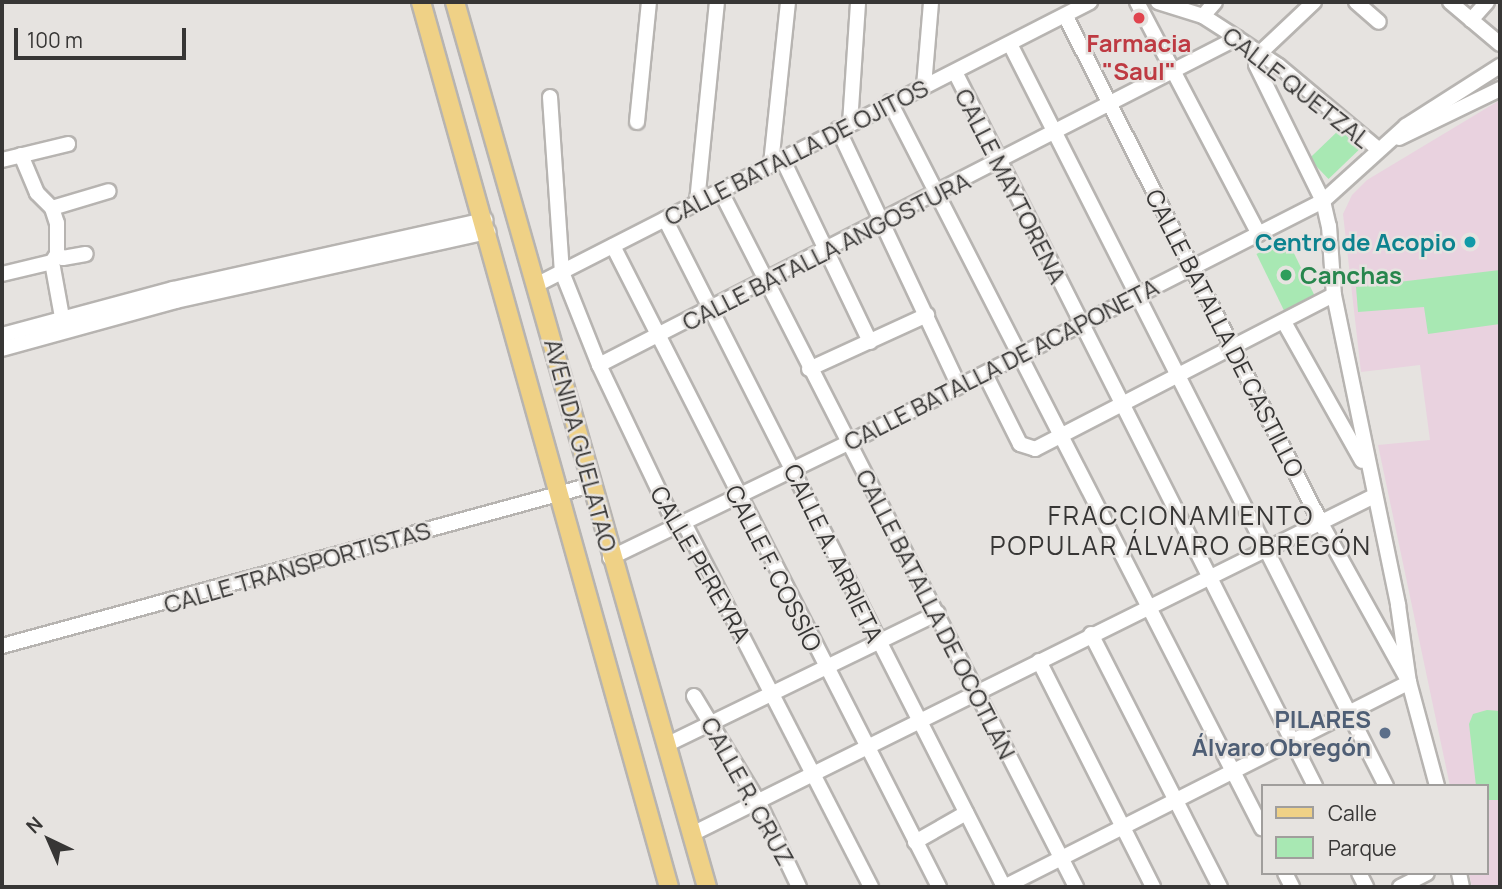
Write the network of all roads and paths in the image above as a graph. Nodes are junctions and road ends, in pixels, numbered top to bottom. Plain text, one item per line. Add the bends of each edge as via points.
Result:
1 (421, 2) edge
2 (455, 2) edge
3 (649, 2) edge
4 (717, 2) edge
5 (788, 2) edge
6 (858, 2) edge
7 (931, 2) edge
8 (1090, 2) edge
9 (1137, 2) edge
10 (1158, 2) edge
11 (1215, 2) edge
12 (1314, 2) edge
13 (1356, 2) edge
14 (1450, 2) edge
15 (1487, 2) edge
16 (1203, 16) junction
17 (1066, 17) junction
18 (1471, 20) junction
19 (1379, 22) dead end
20 (1237, 38) junction
21 (1010, 44) junction
22 (1500, 44) edge
23 (1258, 55) junction
24 (1500, 66) edge
25 (1175, 71) junction
26 (955, 72) junction
27 (924, 86) junction
28 (1500, 89) edge
29 (550, 96) dead end
30 (890, 102) junction
31 (1112, 105) junction
32 (638, 122) dead end
33 (844, 126) junction
34 (1055, 134) junction
35 (68, 144) dead end
36 (1383, 145) junction
37 (21, 155) junction
38 (2, 160) edge
39 (777, 161) junction
40 (1000, 161) junction
41 (720, 190) junction
42 (109, 191) dead end
43 (939, 194) junction
44 (1323, 201) junction
45 (697, 202) junction
46 (52, 208) junction
47 (665, 219) junction
48 (884, 223) junction
49 (486, 226) junction
50 (1259, 234) junction
51 (613, 246) junction
52 (828, 250) junction
53 (86, 254) dead end
54 (54, 258) junction
55 (1190, 268) junction
56 (562, 272) junction
57 (2, 274) edge
58 (766, 282) junction
59 (538, 285) junction
60 (1334, 295) junction
61 (1136, 297) junction
62 (710, 311) junction
63 (926, 315) junction
64 (1284, 322) junction
65 (1081, 325) junction
66 (63, 326) junction
67 (2, 335) edge
68 (656, 338) junction
69 (870, 342) junction
70 (1231, 348) junction
71 (2, 349) edge
72 (1020, 356) junction
73 (599, 365) junction
74 (809, 369) junction
75 (985, 374) junction
76 (1176, 377) junction
77 (960, 386) junction
78 (1121, 405) junction
79 (1059, 436) junction
80 (848, 443) junction
81 (793, 470) junction
82 (1368, 472) junction
83 (591, 485) junction
84 (560, 494) junction
85 (1374, 496) junction
86 (738, 497) junction
87 (684, 523) junction
88 (1321, 523) junction
89 (1264, 551) junction
90 (610, 558) junction
91 (1209, 576) junction
92 (1147, 606) junction
93 (938, 613) junction
94 (1091, 634) junction
95 (878, 642) junction
96 (2, 646) edge
97 (1039, 661) junction
98 (825, 668) junction
99 (1409, 682) junction
100 (978, 693) junction
101 (774, 694) junction
102 (694, 696) dead end
103 (1349, 716) junction
104 (919, 722) junction
105 (713, 724) junction
106 (1294, 743) junction
107 (666, 744) junction
108 (866, 749) junction
109 (1234, 772) junction
110 (814, 773) junction
111 (1314, 784) edge
112 (1385, 784) edge
113 (1436, 784) edge
114 (1176, 802) junction
115 (759, 803) junction
116 (966, 813) junction
117 (1260, 824) edge
118 (1123, 828) junction
119 (692, 834) junction
120 (915, 842) junction
121 (1062, 858) junction
122 (1423, 875) edge
123 (668, 887) edge
124 (707, 887) edge
125 (799, 887) edge
126 (871, 887) edge
127 (939, 887) edge
128 (1004, 887) edge
129 (1076, 887) edge
130 (1153, 887) edge
131 (1220, 887) edge
132 (1400, 887) edge

1 - 49 main road, AVENIDA GUELATAO
2 - 59 main road, AVENIDA GUELATAO
3 - 32 street
4 - 45 street
5 - 39 street
6 - 33 street
7 - 27 street
8 - 17 street, CALLE BATALLA DE OJITOS
9 - 25 street
10 - 16 street, CALLE QUETZAL
11 - 16 street
12 - 23 street
13 - 19 street
14 - 18 street
15 - 18 street
16 - 20 street, CALLE QUETZAL
17 - 21 street, CALLE BATALLA DE OJITOS
17 - 31 street, CALLE BATALLA DE CASTILLO
18 - 22 street
20 - 23 street, CALLE QUETZAL
20 - 25 street, CALLE BATALLA ANGOSTURA
21 - 26 street, CALLE BATALLA DE OJITOS
21 - 34 street
23 - 36 street, CALLE QUETZAL
23 - 44 street via 1259,77
24 - 36 street, CALLE QUETZAL
25 - 31 street, CALLE BATALLA ANGOSTURA
25 - 50 street
26 - 27 street, CALLE BATALLA DE OJITOS
26 - 40 street, CALLE MAYTORENA
27 - 30 street, CALLE BATALLA DE OJITOS
28 - 36 street
29 - 56 street, CALLE PEREYRA
30 - 33 street, CALLE BATALLA DE OJITOS
30 - 43 street
31 - 34 street, CALLE BATALLA ANGOSTURA
31 - 55 street, CALLE BATALLA DE CASTILLO
33 - 39 street, CALLE BATALLA DE OJITOS
33 - 48 street
34 - 40 street, CALLE BATALLA ANGOSTURA
34 - 61 street
35 - 37 street
36 - 44 street, CALLE BATALLA DE ACAPONETA
37 - 38 street
37 - 46 street via 37,194
39 - 41 street, CALLE BATALLA DE OJITOS
39 - 52 street
40 - 43 street, CALLE BATALLA ANGOSTURA
40 - 65 street, CALLE MAYTORENA
41 - 45 street, CALLE BATALLA DE OJITOS
41 - 58 street, CALLE BATALLA DE OCOTLÁN
42 - 46 street
43 - 48 street, CALLE BATALLA ANGOSTURA
43 - 72 street
44 - 50 street, CALLE BATALLA DE ACAPONETA
44 - 60 street
45 - 47 street, CALLE BATALLA DE OJITOS
46 - 54 street via 57,223
47 - 51 street, CALLE BATALLA DE OJITOS
47 - 62 street, CALLE A. ARRIETA
48 - 52 street, CALLE BATALLA ANGOSTURA
48 - 63 street
49 - 66 street via 174,295
49 - 84 main road, AVENIDA GUELATAO
50 - 55 street, CALLE BATALLA DE ACAPONETA
51 - 56 street, CALLE BATALLA DE OJITOS
51 - 68 street, CALLE F. COSSÍO
52 - 58 street, CALLE BATALLA ANGOSTURA
52 - 69 street
53 - 54 street
54 - 57 street
54 - 66 street
55 - 61 street, CALLE BATALLA DE ACAPONETA
55 - 70 street, CALLE BATALLA DE CASTILLO
56 - 59 street, CALLE BATALLA DE OJITOS
56 - 73 street, CALLE PEREYRA
58 - 62 street, CALLE BATALLA ANGOSTURA
58 - 74 street, CALLE BATALLA DE OCOTLÁN
59 - 83 main road, AVENIDA GUELATAO
60 - 64 street
60 - 82 street
61 - 65 street, CALLE BATALLA DE ACAPONETA
61 - 76 street
62 - 68 street, CALLE BATALLA ANGOSTURA
62 - 81 street, CALLE A. ARRIETA
63 - 69 street
63 - 77 street
64 - 70 street
64 - 82 street
65 - 72 street, CALLE BATALLA DE ACAPONETA
65 - 78 street, CALLE MAYTORENA
66 - 67 street
66 - 71 street
68 - 73 street, CALLE BATALLA ANGOSTURA
68 - 86 street, CALLE F. COSSÍO
69 - 74 street
70 - 76 street
70 - 88 street, CALLE BATALLA DE CASTILLO
72 - 75 street, CALLE BATALLA DE ACAPONETA
72 - 79 street
73 - 87 street, CALLE PEREYRA via 672,518
74 - 80 street, CALLE BATALLA DE OCOTLÁN
75 - 77 street, CALLE BATALLA DE ACAPONETA
75 - 79 street via 1026,449
76 - 78 street
76 - 89 street
77 - 80 street, CALLE BATALLA DE ACAPONETA
78 - 79 street
78 - 91 street, CALLE MAYTORENA
79 - 92 street
80 - 81 street, CALLE BATALLA DE ACAPONETA
80 - 93 street, CALLE BATALLA DE OCOTLÁN
81 - 86 street, CALLE BATALLA DE ACAPONETA
81 - 95 street, CALLE A. ARRIETA
82 - 85 street
83 - 84 street, CALLE TRANSPORTISTAS
83 - 90 main road, AVENIDA GUELATAO
84 - 96 street, CALLE TRANSPORTISTAS
84 - 123 main road, AVENIDA GUELATAO
85 - 88 street
85 - 99 street
86 - 87 street, CALLE BATALLA DE ACAPONETA
86 - 98 street, CALLE F. COSSÍO
87 - 90 street, CALLE BATALLA DE ACAPONETA
87 - 101 street, CALLE PEREYRA
88 - 89 street
88 - 99 street, CALLE BATALLA DE CASTILLO
89 - 91 street
89 - 103 street
90 - 107 main road, AVENIDA GUELATAO
91 - 92 street
91 - 106 street, CALLE MAYTORENA
92 - 94 street
92 - 109 street
93 - 95 street
93 - 100 street, CALLE BATALLA DE OCOTLÁN
94 - 97 street
94 - 114 street
95 - 98 street
95 - 104 street, CALLE A. ARRIETA
97 - 100 street
97 - 118 street
98 - 101 street
98 - 108 street, CALLE F. COSSÍO
99 - 103 street
99 - 113 street
100 - 104 street
100 - 121 street, CALLE BATALLA DE OCOTLÁN
101 - 105 street
101 - 110 street, CALLE PEREYRA
102 - 105 street, CALLE R. CRUZ
103 - 106 street
103 - 112 street
104 - 108 street
104 - 116 street, CALLE A. ARRIETA
105 - 107 street
105 - 115 street, CALLE R. CRUZ
106 - 109 street
106 - 111 street, CALLE MAYTORENA
107 - 119 main road, AVENIDA GUELATAO
108 - 110 street
108 - 120 street, CALLE F. COSSÍO
109 - 114 street
109 - 117 street
110 - 115 street
110 - 126 street, CALLE PEREYRA
114 - 118 street
114 - 131 street
115 - 119 street
115 - 125 street, CALLE R. CRUZ
116 - 120 street
116 - 128 street, CALLE A. ARRIETA
118 - 121 street
118 - 130 street
119 - 124 main road, AVENIDA GUELATAO
120 - 127 street, CALLE F. COSSÍO
121 - 128 street
121 - 129 street, CALLE BATALLA DE OCOTLÁN
122 - 132 street

